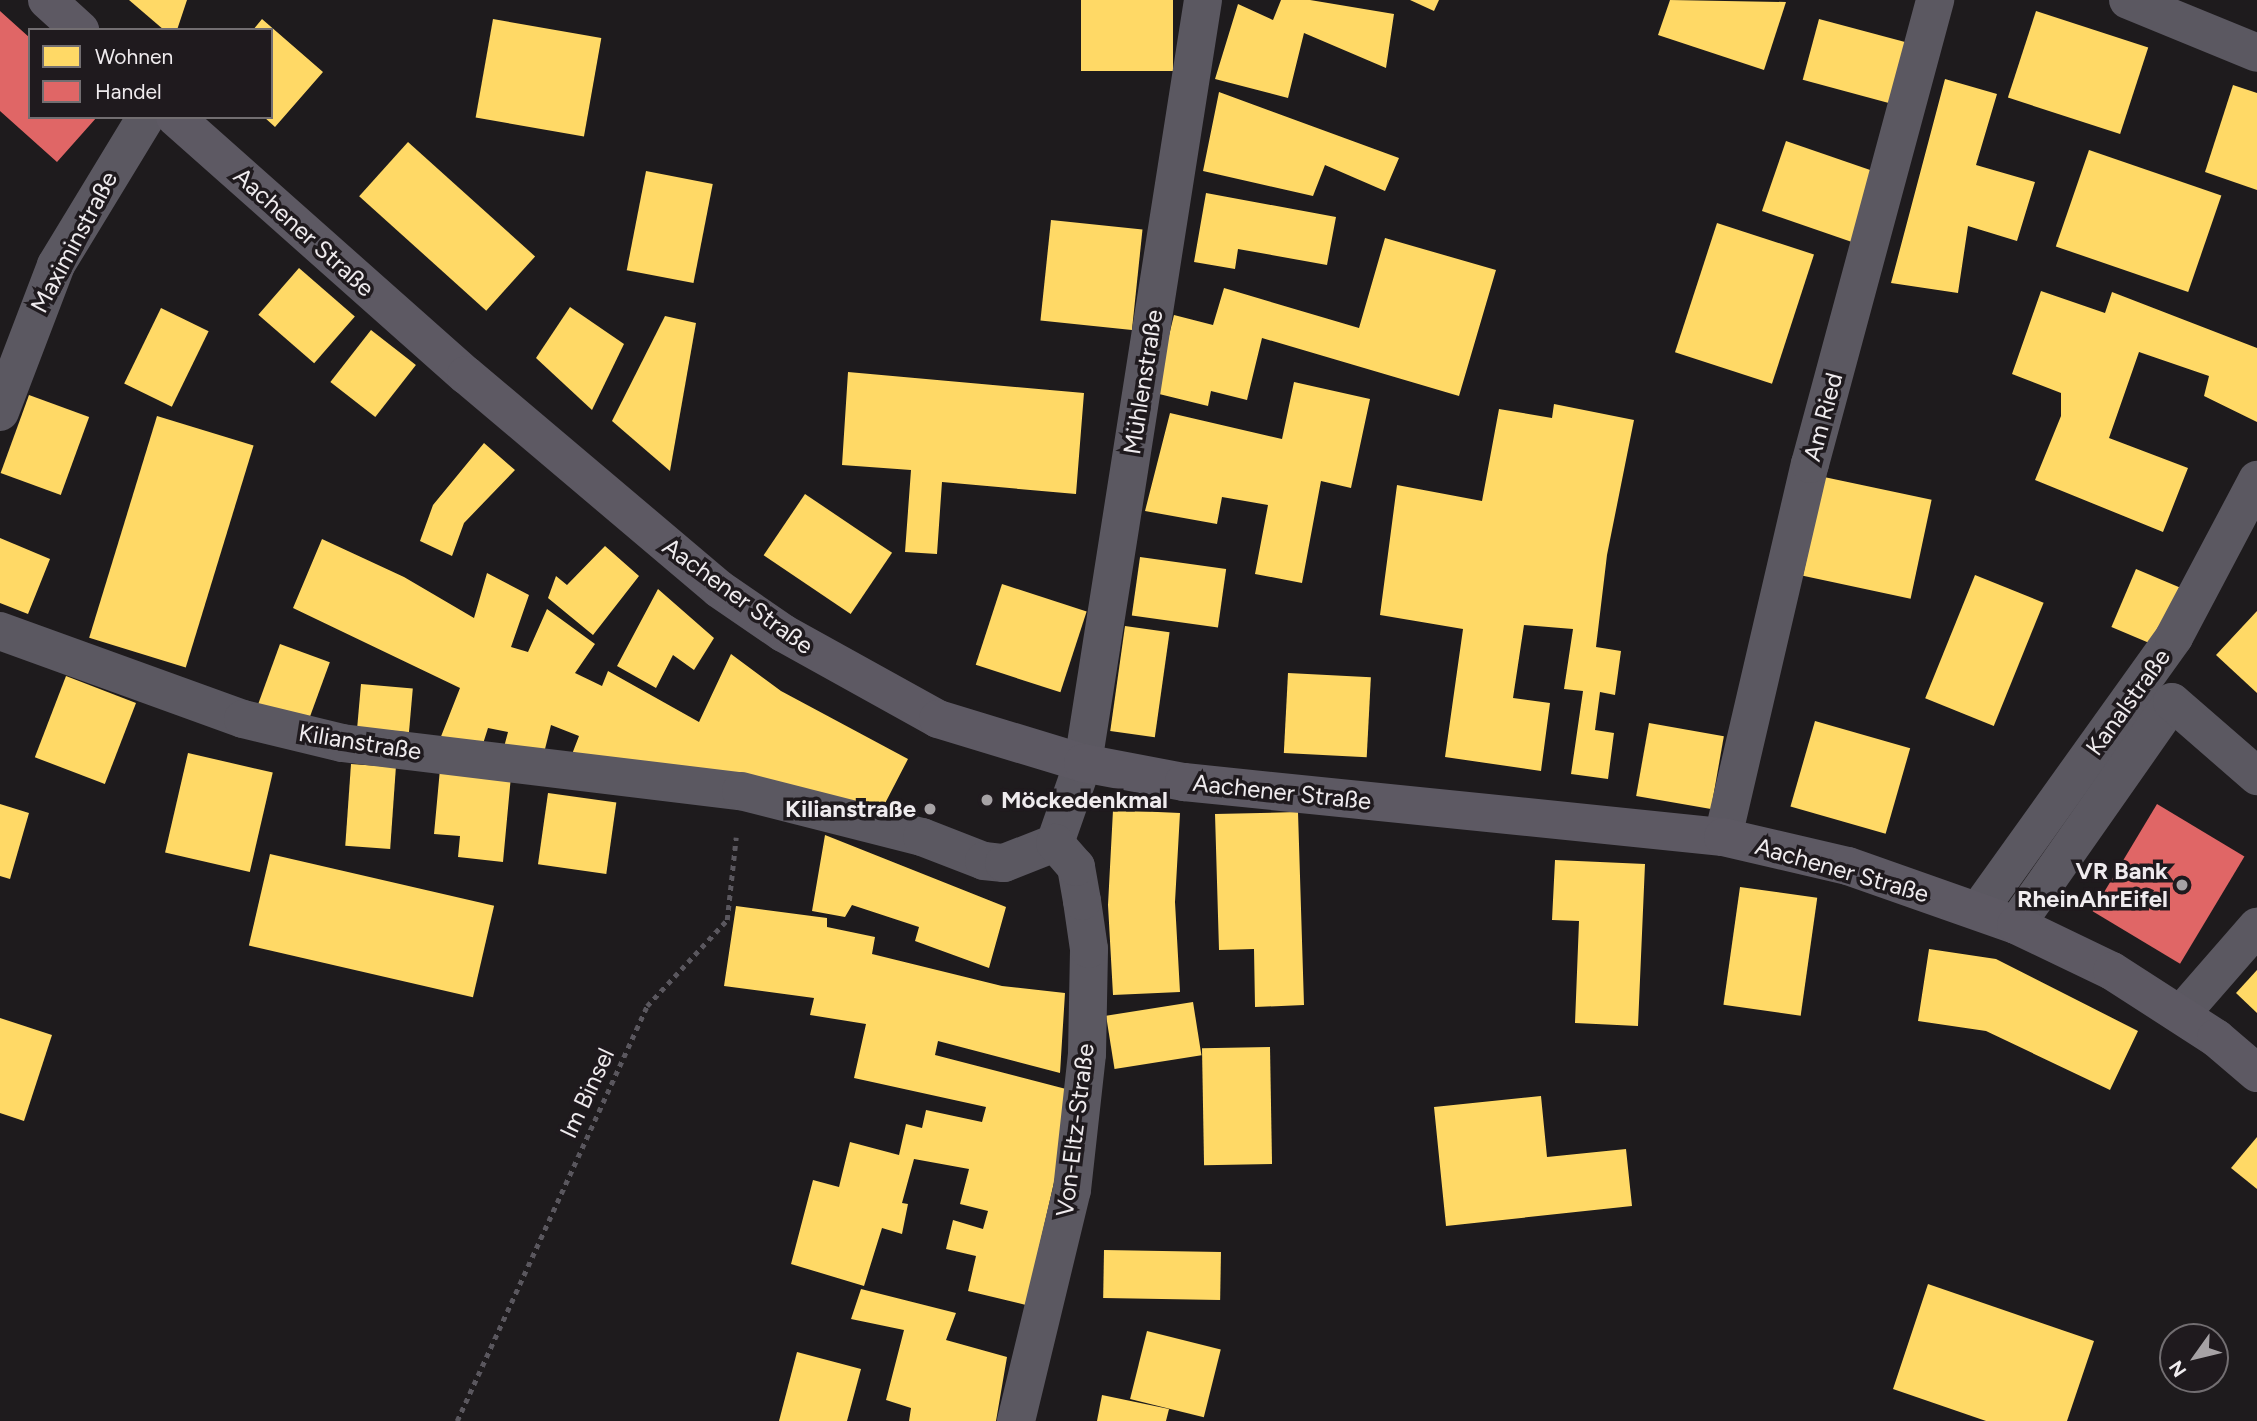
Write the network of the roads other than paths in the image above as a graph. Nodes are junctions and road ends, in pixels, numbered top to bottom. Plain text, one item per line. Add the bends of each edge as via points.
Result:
1 (47, 0) edge
2 (1203, 0) edge
3 (1935, 0) edge
4 (2128, 0) edge
5 (78, 28) edge
6 (2257, 53) edge
7 (145, 119) edge
8 (177, 119) edge
9 (0, 411) edge
10 (2257, 480) edge
11 (0, 631) edge
12 (1083, 764) junction
13 (2257, 776) edge
14 (1723, 837) junction
15 (1055, 843) junction
16 (1978, 911) junction
17 (2016, 925) junction
18 (2257, 928) edge
19 (2181, 1014) junction
20 (2257, 1073) edge
21 (1016, 1421) edge

1 - 5 main road
2 - 12 street, Mühlenstraße
3 - 14 street, Am Ried via 1810,464
4 - 6 street
7 - 9 street, Maximinstraße via 56,265
8 - 12 main road, Aachener Straße via 466,375 719,589 783,633 938,719
10 - 16 street, Kanalstraße via 2174,637
11 - 15 street, Kilianstraße via 243,719 342,743 741,791 831,810 922,837 984,862 1004,863
12 - 14 main road, Aachener Straße via 1184,782
12 - 15 street
13 - 17 street via 2172,702
14 - 16 main road, Aachener Straße via 1848,866
15 - 21 street, Von-Eltz-Straße via 1076,867 1083,901 1089,949 1087,1054 1072,1190
16 - 17 main road, Aachener Straße
17 - 19 main road, Aachener Straße via 2112,971
18 - 19 street
19 - 20 main road, Aachener Straße

